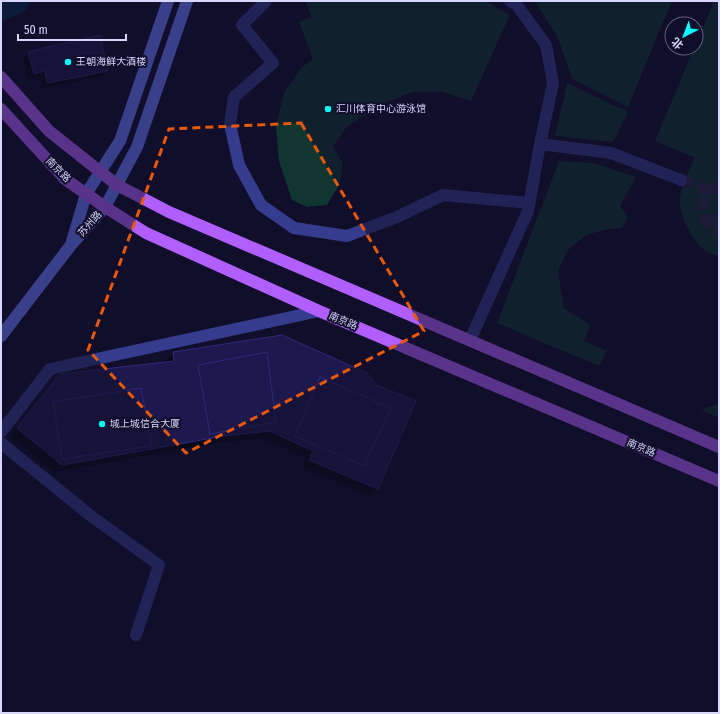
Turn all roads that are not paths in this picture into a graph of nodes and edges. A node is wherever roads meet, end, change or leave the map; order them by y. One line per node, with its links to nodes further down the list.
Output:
1 (168, 1): 8 (street, 苏州路)
2 (187, 1): 10 (street, 苏州路)
3 (266, 1): 12 (street)
4 (510, 1): 7 (street)
5 (1, 77): 8 (main road)
6 (1, 109): 11 (main road, 南京路)
7 (540, 144): 9 (street); 12 (street)
8 (101, 172): 10 (main road); 11 (street, 苏州路)
9 (681, 180)
10 (117, 185): 13 (street, 苏州路); 17 (main road)
11 (86, 194): 13 (main road, 南京路); 14 (street, 苏州路)
12 (529, 203): 17 (street)
13 (105, 207): 14 (street, 苏州路); 15 (main road, 南京路)
14 (71, 245): 16 (street)
15 (319, 311): 18 (street); 21 (main road, 南京路)
16 (1, 336)
17 (470, 340): 20 (main road)
18 (1, 432)
19 (1, 442): 22 (street)
20 (719, 447)
21 (719, 481)
22 (136, 635)

